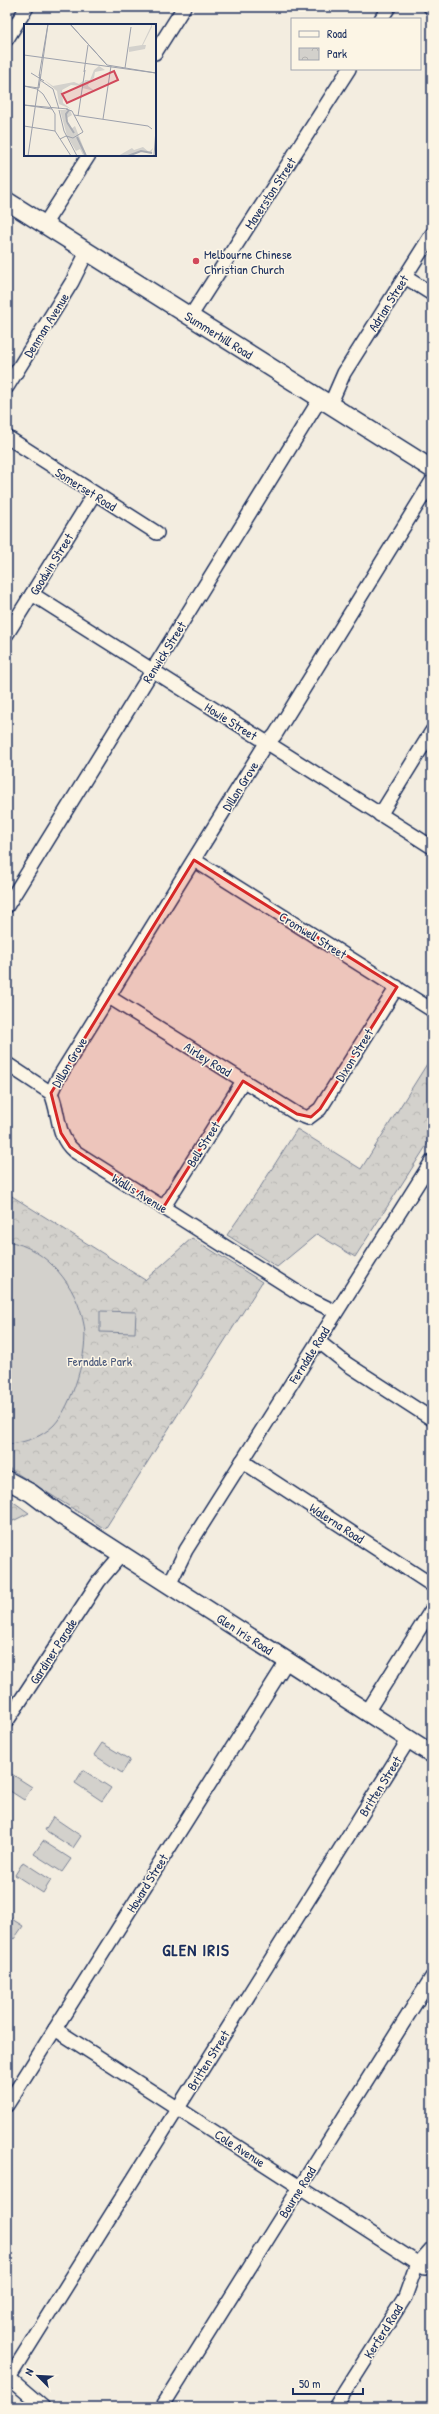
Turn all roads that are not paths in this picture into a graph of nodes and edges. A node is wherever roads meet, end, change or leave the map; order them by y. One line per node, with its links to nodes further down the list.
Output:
1 (27, 7): 5 (street)
2 (184, 7): 6 (street)
3 (389, 7): 4 (street)
4 (382, 18)
5 (7, 38)
6 (156, 51)
7 (348, 70): 15 (street, Maverston Street)
8 (88, 156): 10 (street)
9 (7, 201): 10 (main road, Summerhill Road)
10 (44, 225): 12 (main road, Summerhill Road)
11 (432, 234): 13 (street, Adrian Street)
12 (89, 254): 15 (main road, Summerhill Road); 16 (street, Denman Avenue)
13 (405, 277): 14 (street); 17 (street, Adrian Street)
14 (432, 294)
15 (190, 317): 17 (main road, Summerhill Road)
16 (7, 387)
17 (324, 401): 19 (main road, Summerhill Road); 25 (street, Renwick Street)
18 (10, 440): 21 (street, Somerset Road)
19 (432, 469)
20 (432, 481): 27 (street, Dillon Grove)
21 (94, 494): 22 (street, Somerset Road); 23 (street, Goodwin Street)
22 (156, 533)
23 (32, 594): 24 (street, Goodwin Street); 25 (street, Howie Street)
24 (7, 634)
25 (152, 671): 27 (street, Howie Street); 31 (street, Renwick Street)
26 (432, 730): 28 (street)
27 (268, 744): 28 (street, Howie Street); 30 (street, Dillon Grove)
28 (380, 815): 29 (street, Howie Street)
29 (432, 847)
30 (194, 860): 32 (street, Cromwell Street); 33 (street, Dillon Grove)
31 (7, 906)
32 (397, 987): 34 (street, Cromwell Street); 38 (street, Dixon Street)
33 (109, 997): 36 (street, Airley Road); 37 (street, Dillon Grove)
34 (432, 1010)
35 (7, 1064): 37 (street)
36 (243, 1081): 38 (street, Airley Road); 40 (street, Bell Street)
37 (51, 1093): 40 (street, Wallis Avenue)
38 (308, 1118)
39 (432, 1161): 41 (street, Ferndale Road)
40 (163, 1208): 41 (street, Wallis Avenue)
41 (334, 1316): 42 (street, Ferndale Road)
42 (316, 1344): 43 (street); 44 (street, Ferndale Road)
43 (432, 1419)
44 (242, 1461): 49 (street, Ferndale Road); 50 (street, Walerna Road)
45 (7, 1480): 47 (main road, Glen Iris Road)
46 (7, 1484): 47 (main road, Glen Iris Road)
47 (59, 1514): 48 (main road, Glen Iris Road)
48 (117, 1551): 49 (main road, Glen Iris Road); 54 (street, Gardiner Parade)
49 (165, 1582): 52 (main road, Glen Iris Road)
50 (432, 1585)
51 (432, 1609): 53 (street)
52 (287, 1661): 53 (main road, Glen Iris Road); 58 (street, Howard Street)
53 (367, 1712): 55 (main road, Glen Iris Road)
54 (7, 1721)
55 (410, 1740): 56 (main road, Glen Iris Road); 60 (street, Britten Street)
56 (432, 1754)
57 (432, 1977): 61 (street, Bourne Road)
58 (55, 2029): 59 (street, Howard Street); 60 (street, Cole Avenue)
59 (7, 2105)
60 (178, 2108): 61 (street, Cole Avenue); 64 (street, Britten Street)
61 (300, 2187): 63 (street, Cole Avenue); 66 (street, Bourne Road)
62 (432, 2248): 63 (street, Kerferd Road)
63 (425, 2263): 67 (street, Kerferd Road)
64 (8, 2380): 65 (street)
65 (39, 2404)
66 (162, 2407)
67 (335, 2407)

